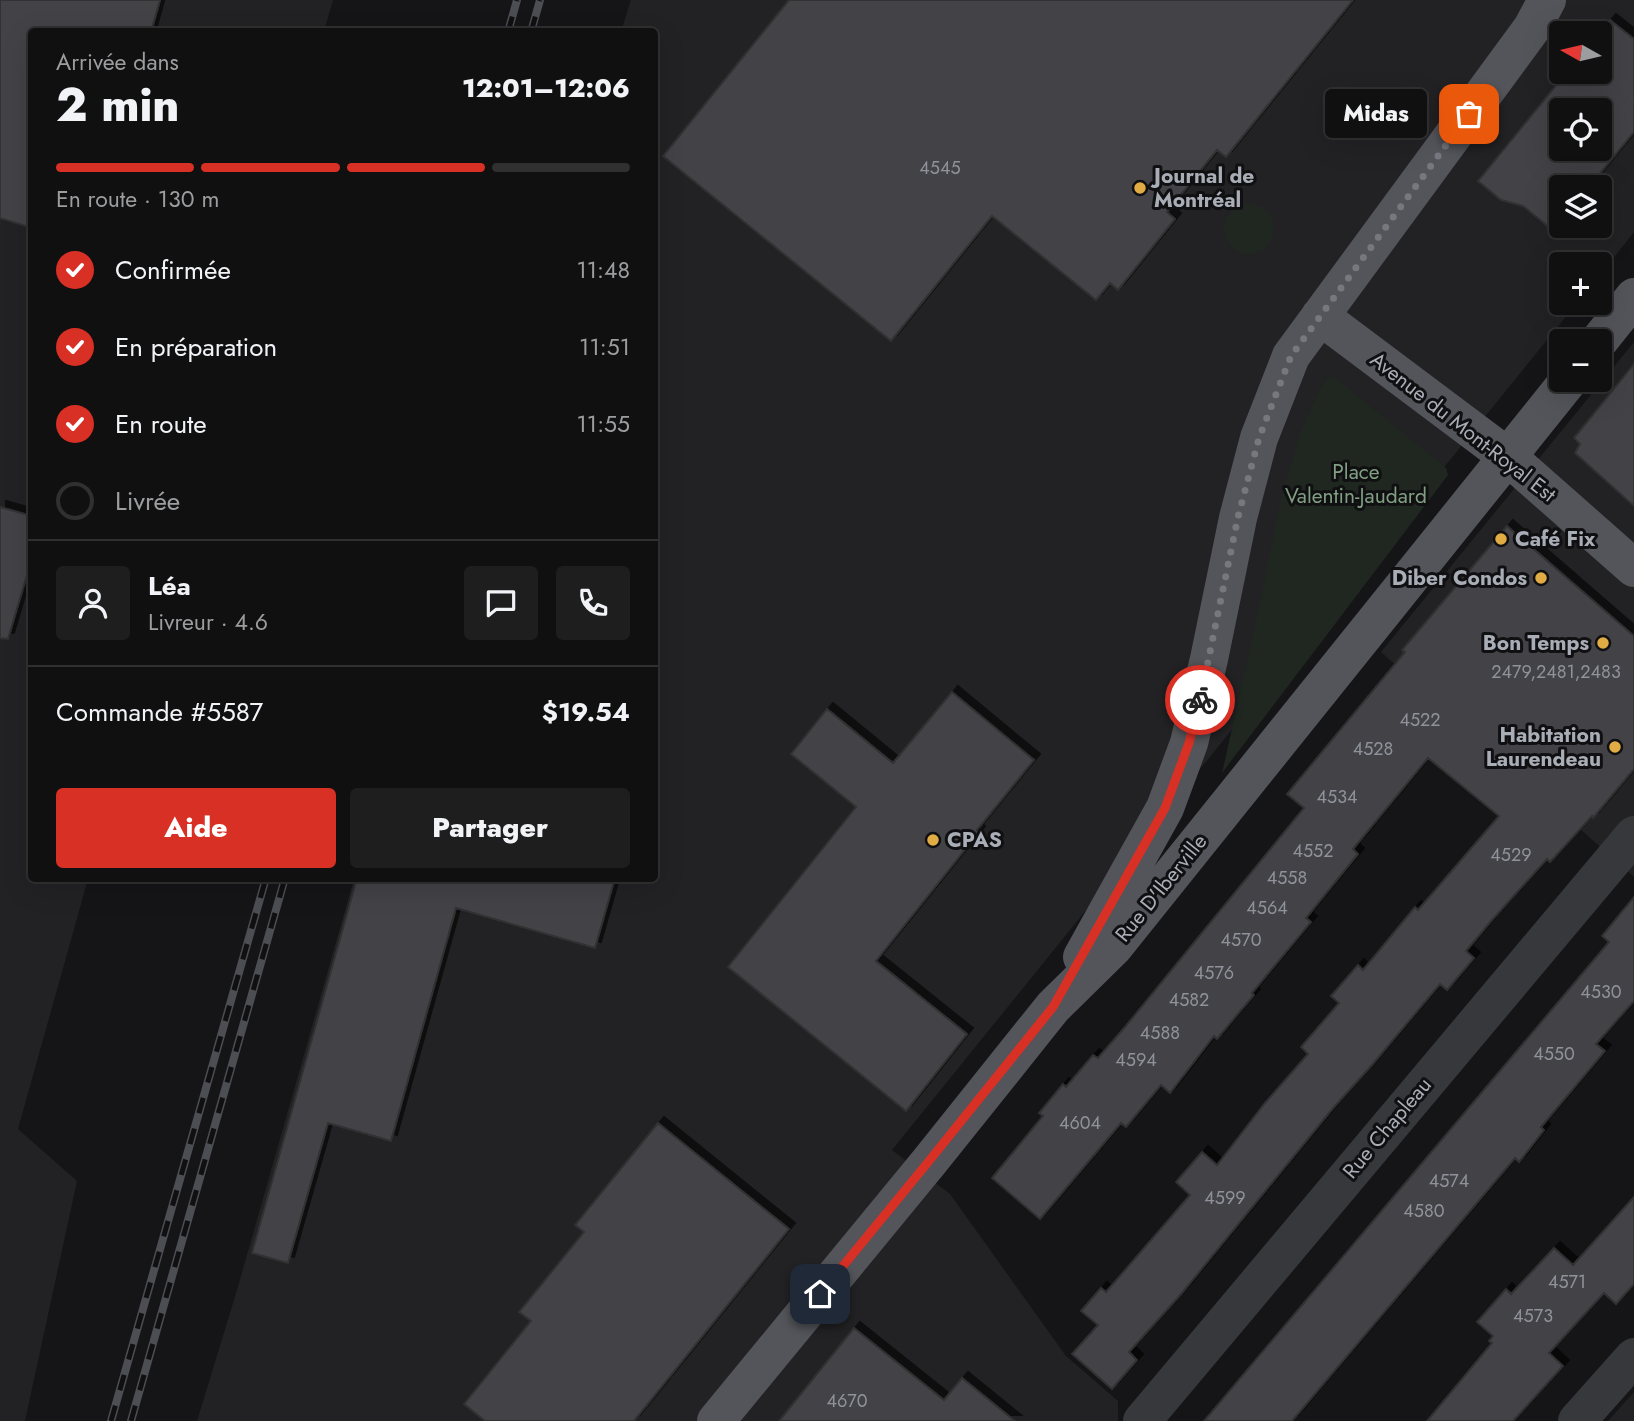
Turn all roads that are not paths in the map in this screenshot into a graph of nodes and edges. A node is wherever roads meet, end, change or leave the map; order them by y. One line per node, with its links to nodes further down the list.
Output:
1 (1547, 0): 3 (main road)
2 (1634, 297): 4 (main road)
3 (1320, 316): 6 (main road, Avenue du Mont-Royal Est); 9 (main road)
4 (1609, 329)
5 (1559, 392): 6 (main road, Rue D'Iberville)
6 (1508, 457): 7 (main road, Avenue du Mont-Royal Est); 9 (main road, Rue D'Iberville)
7 (1634, 568)
8 (1634, 835): 12 (street, Rue Chapleau)
9 (1053, 1007): 11 (main road, Rue D'Iberville)
10 (1634, 1357): 13 (street)
11 (716, 1421)
12 (1142, 1421)
13 (1577, 1421)

